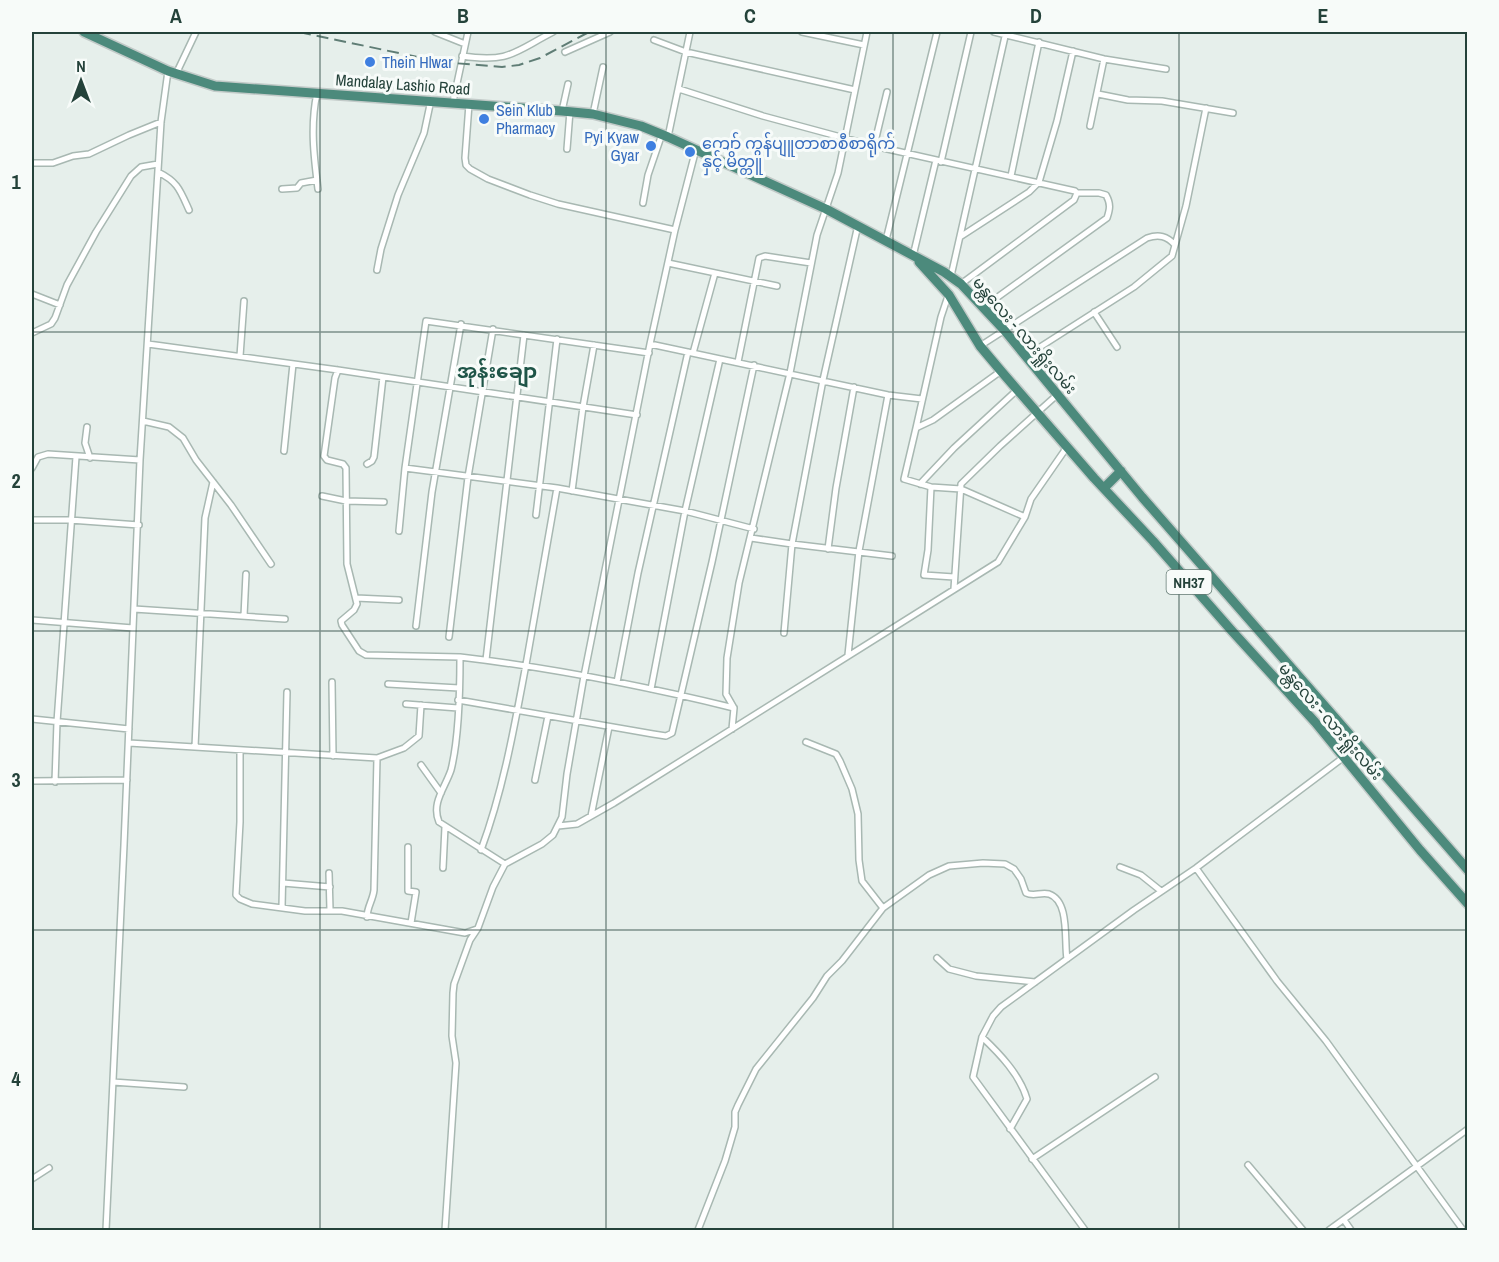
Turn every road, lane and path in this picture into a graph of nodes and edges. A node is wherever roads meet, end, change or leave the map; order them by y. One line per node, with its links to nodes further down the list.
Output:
1 (84, 32): 25 (highway, Mandalay Lashio Road / NH37)
2 (196, 32): 25 (street)
3 (435, 32): 16 (street)
4 (468, 32): 16 (street)
5 (553, 32): 21 (street)
6 (610, 32): 19 (street)
7 (690, 32): 20 (street)
8 (802, 32): 17 (street)
9 (867, 32): 17 (street)
10 (937, 32): 46 (street)
11 (971, 32): 47 (street)
12 (994, 32): 13 (street)
13 (1006, 33): 15 (street); 50 (street)
14 (654, 40): 20 (street)
15 (1039, 42): 18 (street); 52 (street)
16 (465, 44): 21 (street)
17 (864, 45): 28 (street)
18 (1073, 51): 22 (street); 54 (street)
19 (566, 52)
20 (687, 52): 27 (street); 28 (street)
21 (462, 56): 33 (street)
22 (1104, 59): 24 (street); 31 (street)
23 (603, 67): 38 (street)
24 (1166, 69)
25 (172, 73): 30 (highway, Mandalay Lashio Road / NH37); 39 (street)
26 (568, 84): 36 (street)
27 (679, 89): 41 (street); 42 (street)
28 (855, 90): 42 (street)
29 (887, 92): 43 (street)
30 (317, 93): 32 (highway, Mandalay Lashio Road / NH37); 53 (street)
31 (1098, 94): 35 (street); 40 (street)
32 (431, 100): 33 (highway, Mandalay Lashio Road / NH37); 69 (street)
33 (453, 102): 34 (highway, Mandalay Lashio Road / NH37)
34 (469, 104): 36 (highway, Mandalay Lashio Road / NH37); 62 (street)
35 (1206, 108): 37 (street); 65 (street)
36 (566, 111): 38 (highway, Mandalay Lashio Road / NH37); 44 (street)
37 (1233, 113)
38 (593, 114): 41 (highway, Mandalay Lashio Road / NH37)
39 (161, 122): 48 (street); 49 (street)
40 (1090, 126)
41 (665, 135): 45 (highway, Mandalay Lashio Road / NH37); 58 (street)
42 (845, 138): 43 (street); 59 (street)
43 (873, 146): 46 (street)
44 (567, 149)
45 (696, 149): 59 (highway, Mandalay Lashio Road / NH37); 62 (street)
46 (907, 154): 47 (street); 64 (street)
47 (939, 161): 50 (street); 66 (street)
48 (32, 163)
49 (159, 164): 51 (street); 78 (street)
50 (975, 168): 52 (street); 63 (street)
51 (158, 172): 60 (street); 87 (street)
52 (1011, 176): 54 (street)
53 (317, 180): 55 (street); 56 (street)
54 (1039, 182): 57 (street); 63 (street)
55 (282, 189)
56 (318, 189)
57 (1077, 193): 73 (street); 79 (street)
58 (643, 203)
59 (826, 209): 61 (highway, Mandalay Lashio Road / NH37); 68 (street)
60 (189, 210)
61 (858, 225): 64 (highway, Mandalay Lashio Road / NH37); 104 (street)
62 (675, 230): 67 (street)
63 (960, 237): 71 (street)
64 (886, 240): 66 (highway, Mandalay Lashio Road / NH37)
65 (1175, 245): 80 (street); 83 (street)
66 (914, 257): 71 (highway, မန္တလေး - လားရှိုးလမ်း / NH37); 76 (highway, မန္တလေး - လားရှိုးလမ်း / NH37)
67 (668, 263): 70 (street); 88 (street)
68 (811, 263): 72 (street); 102 (street)
69 (377, 270)
70 (715, 273): 72 (street); 92 (street)
71 (951, 276): 73 (highway, မန္တလေး - လားရှိုးလမ်း / NH37)
72 (755, 282): 74 (street); 97 (street)
73 (961, 284): 79 (highway, မန္တလေး - လားရှိုးလမ်း / NH37)
74 (777, 286)
75 (32, 294): 78 (street)
76 (949, 295): 90 (highway, မန္တလေး - လားရှိုးလမ်း / NH37); 113 (street)
77 (244, 301): 94 (street)
78 (60, 305): 84 (street)
79 (984, 308): 83 (highway, မန္တလေး - လားရှိုးလမ်း / NH37)
80 (1094, 312): 91 (street); 95 (street)
81 (461, 324): 82 (street); 105 (street); 107 (street)
82 (493, 329): 85 (street); 109 (street)
83 (1005, 331): 90 (street); 95 (highway, မန္တလေး - လားရှိုးလမ်း / NH37)
84 (32, 333)
85 (524, 335): 86 (street); 112 (street)
86 (557, 339): 89 (street); 114 (street)
87 (148, 344): 94 (street); 118 (street)
88 (650, 344): 92 (street); 93 (street)
89 (594, 345): 93 (street); 115 (street)
90 (980, 346): 101 (highway, မန္တလေး - လားရှိုးလမ်း / NH37)
91 (1118, 347)
92 (690, 352): 96 (street); 145 (street)
93 (649, 353): 117 (street)
94 (240, 356): 98 (street)
95 (1026, 356): 111 (highway, မန္တလေး - လားရှိုးလမ်း / NH37)
96 (720, 359): 97 (street); 146 (street)
97 (738, 362): 99 (street)
98 (293, 364): 100 (street); 122 (street)
99 (754, 365): 102 (street); 151 (street)
100 (338, 370): 103 (street); 143 (street)
101 (1001, 371): 108 (highway, မန္တလေး - လားရှိုးလမ်း / NH37); 120 (street)
102 (790, 373): 104 (street); 153 (street)
103 (383, 377): 105 (street); 126 (street)
104 (823, 380): 106 (street); 156 (street)
105 (417, 381): 107 (street); 128 (street)
106 (854, 387): 110 (street); 157 (street)
107 (450, 388): 109 (street); 130 (street)
108 (1017, 390): 116 (highway, မန္တလေး - လားရှိုးလမ်း / NH37); 134 (street)
109 (483, 393): 112 (street); 131 (street)
110 (888, 394): 113 (street); 158 (street)
111 (1058, 394): 116 (street); 129 (highway, မန္တလေး - လားရှိုးလမ်း / NH37)
112 (516, 398): 114 (street); 132 (street)
113 (922, 399): 120 (street)
114 (550, 402): 115 (street); 135 (street)
115 (583, 407): 117 (street); 140 (street)
116 (1037, 413): 121 (highway, မန္တလေး - လားရှိုးလမ်း / NH37); 139 (street)
117 (637, 415): 142 (street)
118 (143, 421): 125 (street); 133 (street)
119 (87, 427): 124 (street)
120 (916, 428): 134 (street)
121 (1067, 447): 138 (highway, မန္တလေး - လားရှိုးလမ်း / NH37); 148 (street)
122 (284, 451)
123 (75, 457): 124 (street); 127 (street); 150 (street)
124 (90, 458): 125 (street)
125 (140, 460): 152 (street)
126 (367, 464)
127 (32, 468)
128 (405, 468): 130 (street); 154 (street)
129 (1121, 471): 138 (highway); 224 (highway, မန္တလေး - လားရှိုးလမ်း / NH37)
130 (436, 472): 131 (street); 172 (street)
131 (468, 477): 132 (street); 175 (street)
132 (506, 481): 135 (street); 178 (street)
133 (213, 482): 160 (street); 167 (street)
134 (920, 484): 136 (street)
135 (540, 485): 137 (street); 147 (street)
136 (932, 487): 139 (street); 162 (street)
137 (557, 488): 140 (street); 179 (street)
138 (1104, 488): 207 (highway, မန္တလေး - လားရှိုးလမ်း / NH37)
139 (961, 489): 148 (street); 162 (street)
140 (572, 491): 142 (street)
141 (322, 496): 143 (street)
142 (621, 499): 145 (street); 180 (street)
143 (346, 501): 144 (street); 164 (street)
144 (384, 502)
145 (653, 505): 146 (street); 182 (street)
146 (685, 511): 151 (street); 185 (street)
147 (536, 515)
148 (1025, 517): 163 (street)
149 (32, 520): 150 (street)
150 (70, 520): 152 (street); 171 (street)
151 (720, 521): 153 (street); 187 (street)
152 (139, 525): 166 (street)
153 (754, 529): 155 (street)
154 (399, 531)
155 (751, 538): 156 (street); 192 (street)
156 (792, 544): 157 (street); 174 (street)
157 (828, 549): 158 (street)
158 (859, 551): 159 (street); 176 (street)
159 (892, 556)
160 (271, 564)
161 (246, 574): 168 (street)
162 (954, 577): 163 (street)
163 (954, 590): 176 (street)
164 (356, 598): 165 (street); 177 (street)
165 (399, 600)
166 (134, 609): 167 (street); 173 (street)
167 (201, 613): 168 (street); 203 (street)
168 (244, 616): 169 (street)
169 (285, 619)
170 (32, 620): 171 (street)
171 (64, 622): 173 (street); 196 (street)
172 (416, 626)
173 (134, 628): 199 (street)
174 (784, 633)
175 (449, 637)
176 (848, 655): 200 (street)
177 (460, 657): 178 (street); 184 (street)
178 (486, 660): 179 (street)
179 (526, 665): 180 (street); 193 (street)
180 (584, 675): 182 (street); 197 (street)
181 (332, 682): 206 (street)
182 (617, 682): 185 (street)
183 (388, 684): 184 (street)
184 (459, 688): 188 (street)
185 (651, 689): 187 (street)
186 (287, 692): 205 (street)
187 (681, 695): 192 (street); 198 (street)
188 (458, 700): 191 (street); 193 (street)
189 (406, 704): 190 (street)
190 (421, 705): 191 (street); 208 (street)
191 (458, 708): 214 (street)
192 (734, 708): 200 (street)
193 (518, 710): 194 (street); 219 (street)
194 (548, 716): 197 (street); 211 (street)
195 (32, 719): 196 (street)
196 (57, 722): 199 (street); 213 (street)
197 (576, 722): 198 (street); 217 (street)
198 (609, 727): 215 (street)
199 (129, 729): 202 (street)
200 (732, 729): 215 (street)
201 (806, 742): 231 (street)
202 (129, 743): 203 (street); 210 (street)
203 (195, 747): 204 (street)
204 (240, 751): 205 (street); 230 (street)
205 (287, 754): 206 (street); 226 (street)
206 (333, 756): 208 (street)
207 (1344, 757): 223 (street); 229 (highway, မန္တလေး - လားရှိုးလမ်း / NH37)
208 (377, 758): 233 (street)
209 (420, 765): 214 (street)
210 (127, 780): 213 (street); 243 (street)
211 (535, 780)
212 (32, 782): 213 (street)
213 (55, 782)
214 (441, 793): 216 (street)
215 (591, 816): 217 (street)
216 (445, 826): 219 (street); 222 (street)
217 (558, 826): 220 (street)
218 (408, 847): 234 (street)
219 (481, 850): 220 (street)
220 (505, 864): 235 (street)
221 (1120, 867): 228 (street)
222 (443, 868)
223 (1196, 868): 228 (street); 249 (street)
224 (1467, 870)
225 (329, 873): 227 (street)
226 (283, 883): 227 (street); 230 (street)
227 (330, 887): 232 (street)
228 (1161, 891): 239 (street)
229 (1467, 903)
230 (282, 907): 232 (street)
231 (883, 908): 239 (street); 255 (street)
232 (330, 910): 233 (street)
233 (367, 916): 234 (street)
234 (411, 922): 236 (street)
235 (478, 928): 236 (street); 237 (street)
236 (465, 933): 237 (street)
237 (470, 940): 254 (street)
238 (937, 958): 240 (street)
239 (1067, 959): 240 (street)
240 (1035, 982): 241 (street)
241 (982, 1037): 246 (street); 246 (street)
242 (1155, 1077): 247 (street)
243 (113, 1082): 244 (street); 253 (street)
244 (184, 1087)
245 (1467, 1129): 249 (street)
246 (1010, 1130): 247 (street)
247 (1032, 1159): 256 (street)
248 (1248, 1165): 257 (street)
249 (1417, 1166): 252 (street); 260 (street)
250 (49, 1168): 251 (street)
251 (32, 1179)
252 (1344, 1221): 258 (street); 259 (street)
253 (106, 1230)
254 (445, 1230)
255 (698, 1230)
256 (1085, 1230)
257 (1303, 1230)
258 (1329, 1230)
259 (1351, 1230)
260 (1463, 1230)

